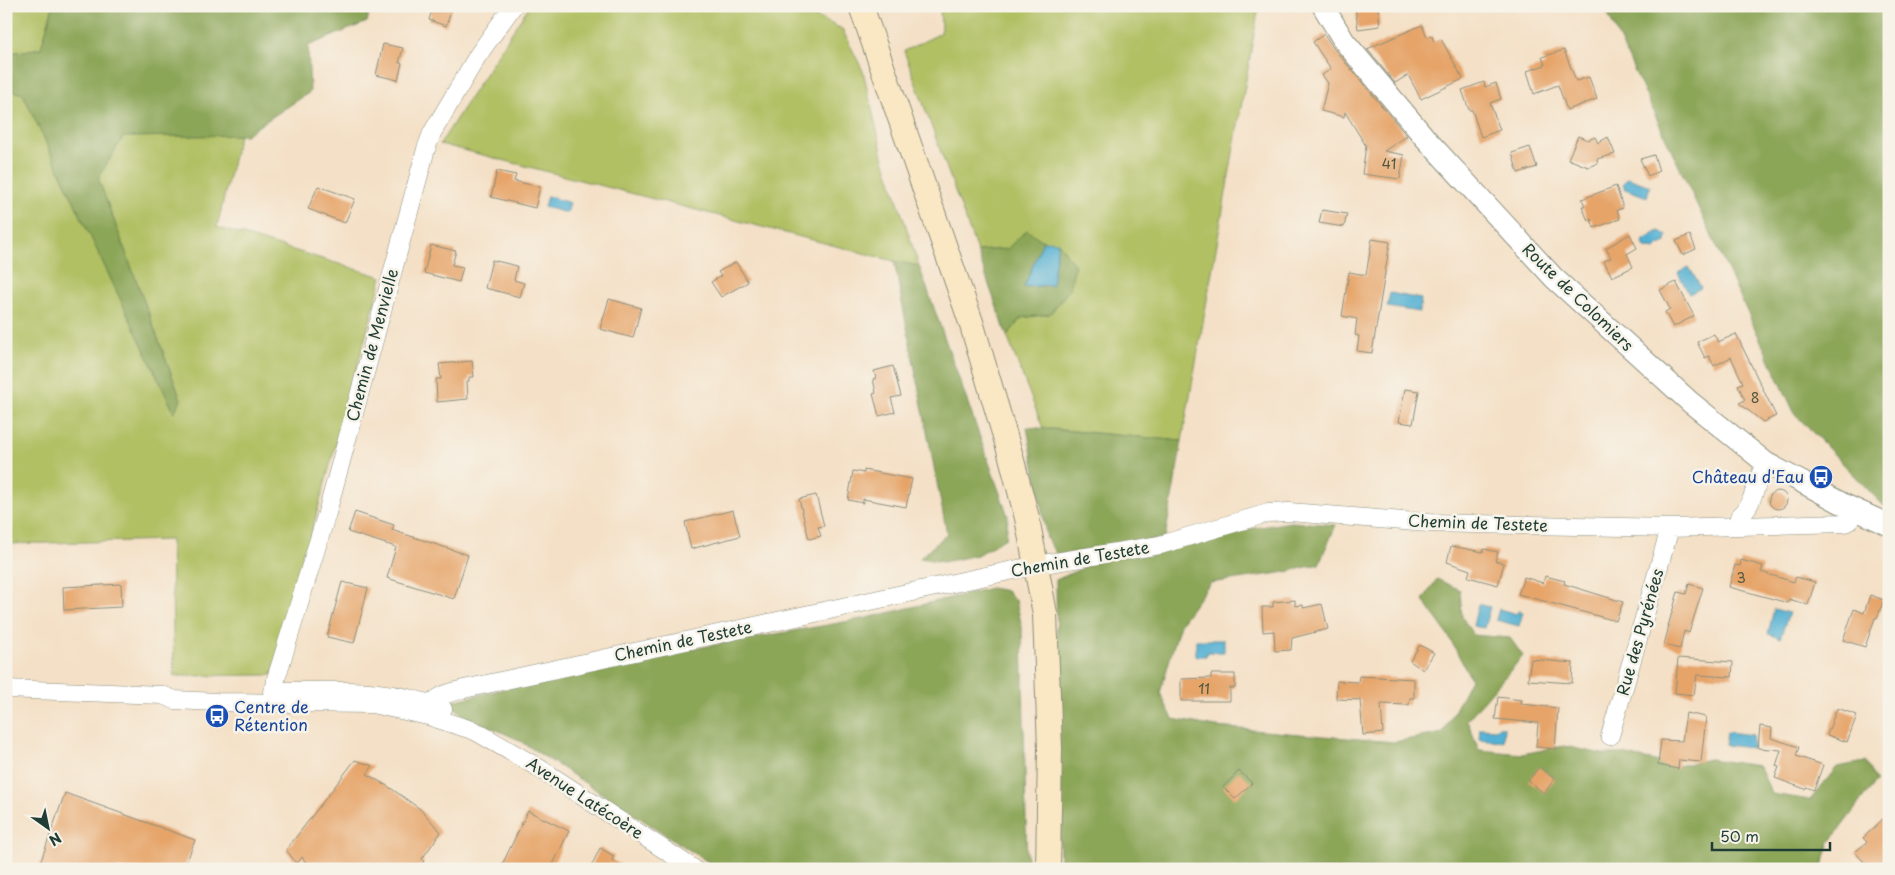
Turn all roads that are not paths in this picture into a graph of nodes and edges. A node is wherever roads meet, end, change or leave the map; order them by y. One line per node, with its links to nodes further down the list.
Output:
1 (513, 6): 11 (street, Chemin de Menvielle)
2 (861, 6): 9 (main road)
3 (1323, 6): 4 (street, Route de Colomiers)
4 (1766, 463): 5 (street, Route de Colomiers); 7 (street)
5 (1857, 510): 6 (street, Route de Colomiers); 7 (street, Chemin de Testete)
6 (1889, 525)
7 (1739, 526): 8 (street, Chemin de Testete)
8 (1670, 528): 9 (street, Chemin de Testete); 14 (street, Rue des Pyrénées)
9 (1037, 565): 12 (street, Chemin de Testete); 16 (main road)
10 (6, 689): 11 (street, Avenue Latécoère)
11 (274, 697): 12 (street, Avenue Latécoère); 13 (street, Avenue Latécoère)
12 (432, 704): 13 (street, Avenue Latécoère)
13 (475, 730): 15 (street, Avenue Latécoère)
14 (1610, 736)
15 (694, 869)
16 (1048, 869)

